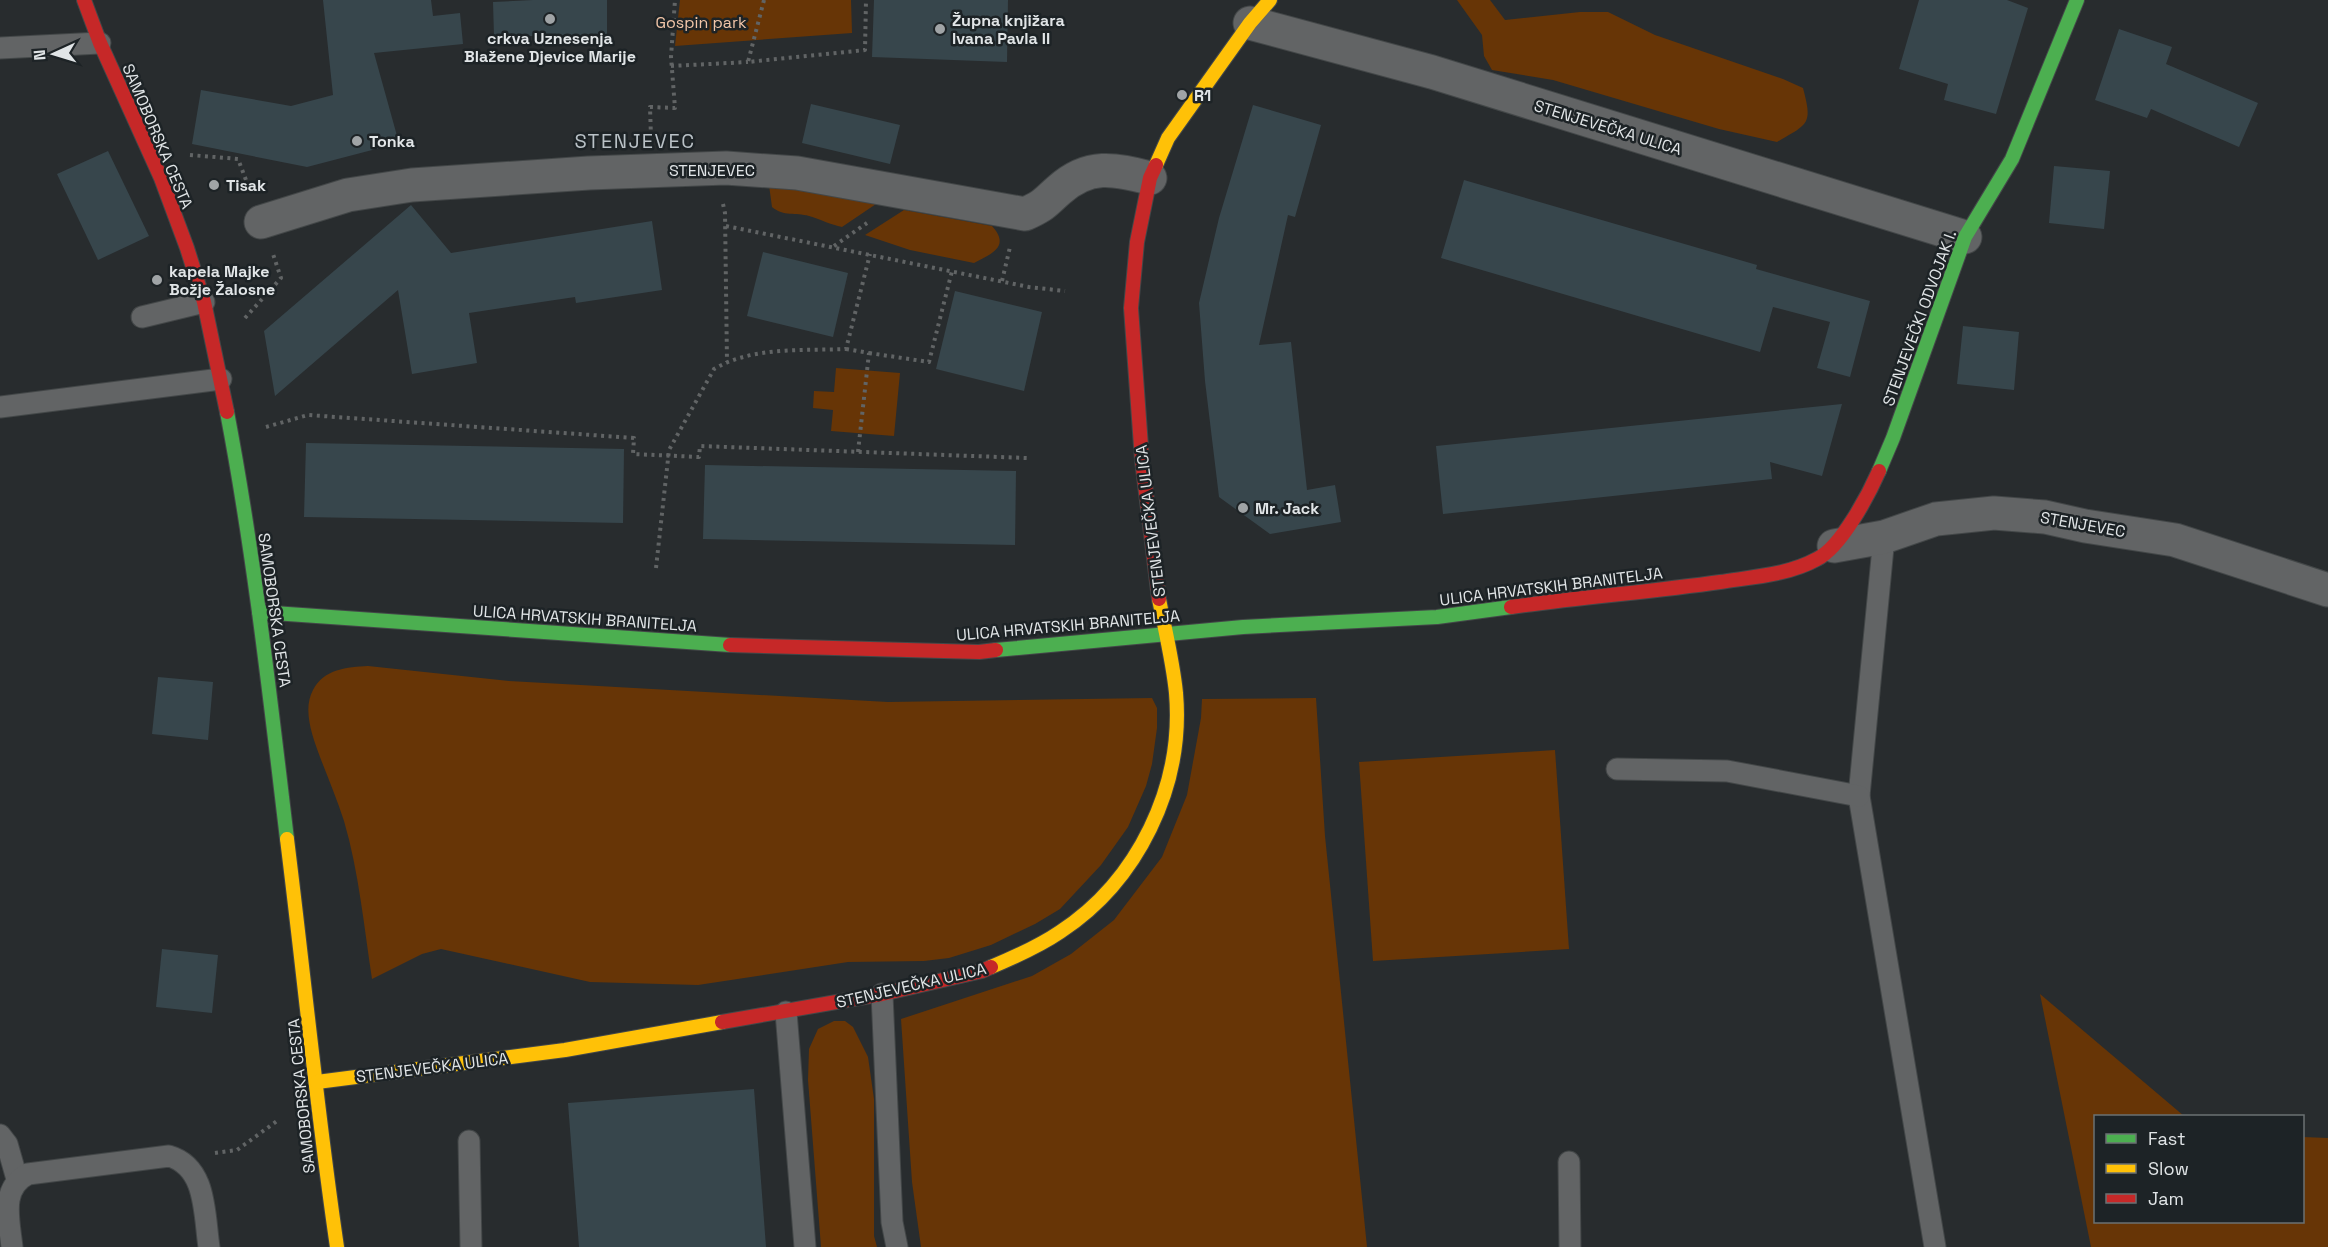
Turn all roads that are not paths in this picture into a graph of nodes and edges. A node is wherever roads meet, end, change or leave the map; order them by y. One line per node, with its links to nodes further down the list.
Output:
1 (84, 0): 4 (street, SAMOBORSKA CESTA)
2 (2077, 0): 8 (street, STENJEVEČKI ODVOJAK I.)
3 (1260, 12): 6 (street, STENJEVEČKA ULICA); 8 (street, STENJEVEČKA ULICA)
4 (100, 43): 5 (lane); 9 (street, SAMOBORSKA CESTA)
5 (0, 48)
6 (1150, 178): 7 (street, STENJEVEC); 17 (street, STENJEVEČKA ULICA)
7 (261, 222)
8 (1965, 237): 14 (street, STENJEVEČKI ODVOJAK I.)
9 (204, 302): 10 (lane); 11 (street, SAMOBORSKA CESTA)
10 (142, 317)
11 (221, 380): 12 (lane); 16 (street, SAMOBORSKA CESTA)
12 (0, 407)
13 (1884, 537): 14 (street, STENJEVEC); 15 (street, STENJEVEC); 19 (lane)
14 (1834, 546): 17 (street, ULICA HRVATSKIH BRANITELJA)
15 (2328, 590)
16 (259, 612): 17 (street, ULICA HRVATSKIH BRANITELJA); 22 (street, SAMOBORSKA CESTA)
17 (1165, 633): 20 (street, STENJEVEČKA ULICA)
18 (1617, 769): 19 (lane)
19 (1859, 796): 34 (lane)
20 (882, 994): 21 (street, STENJEVEČKA ULICA); 32 (lane)
21 (786, 1012): 22 (street, STENJEVEČKA ULICA); 31 (lane)
22 (317, 1082): 29 (street, SAMOBORSKA CESTA)
23 (0, 1135): 26 (lane)
24 (469, 1141): 30 (lane)
25 (1569, 1162): 33 (lane)
26 (17, 1179): 27 (lane); 28 (lane)
27 (12, 1247)
28 (209, 1247)
29 (337, 1247)
30 (471, 1247)
31 (805, 1247)
32 (897, 1247)
33 (1569, 1247)
34 (1935, 1247)

